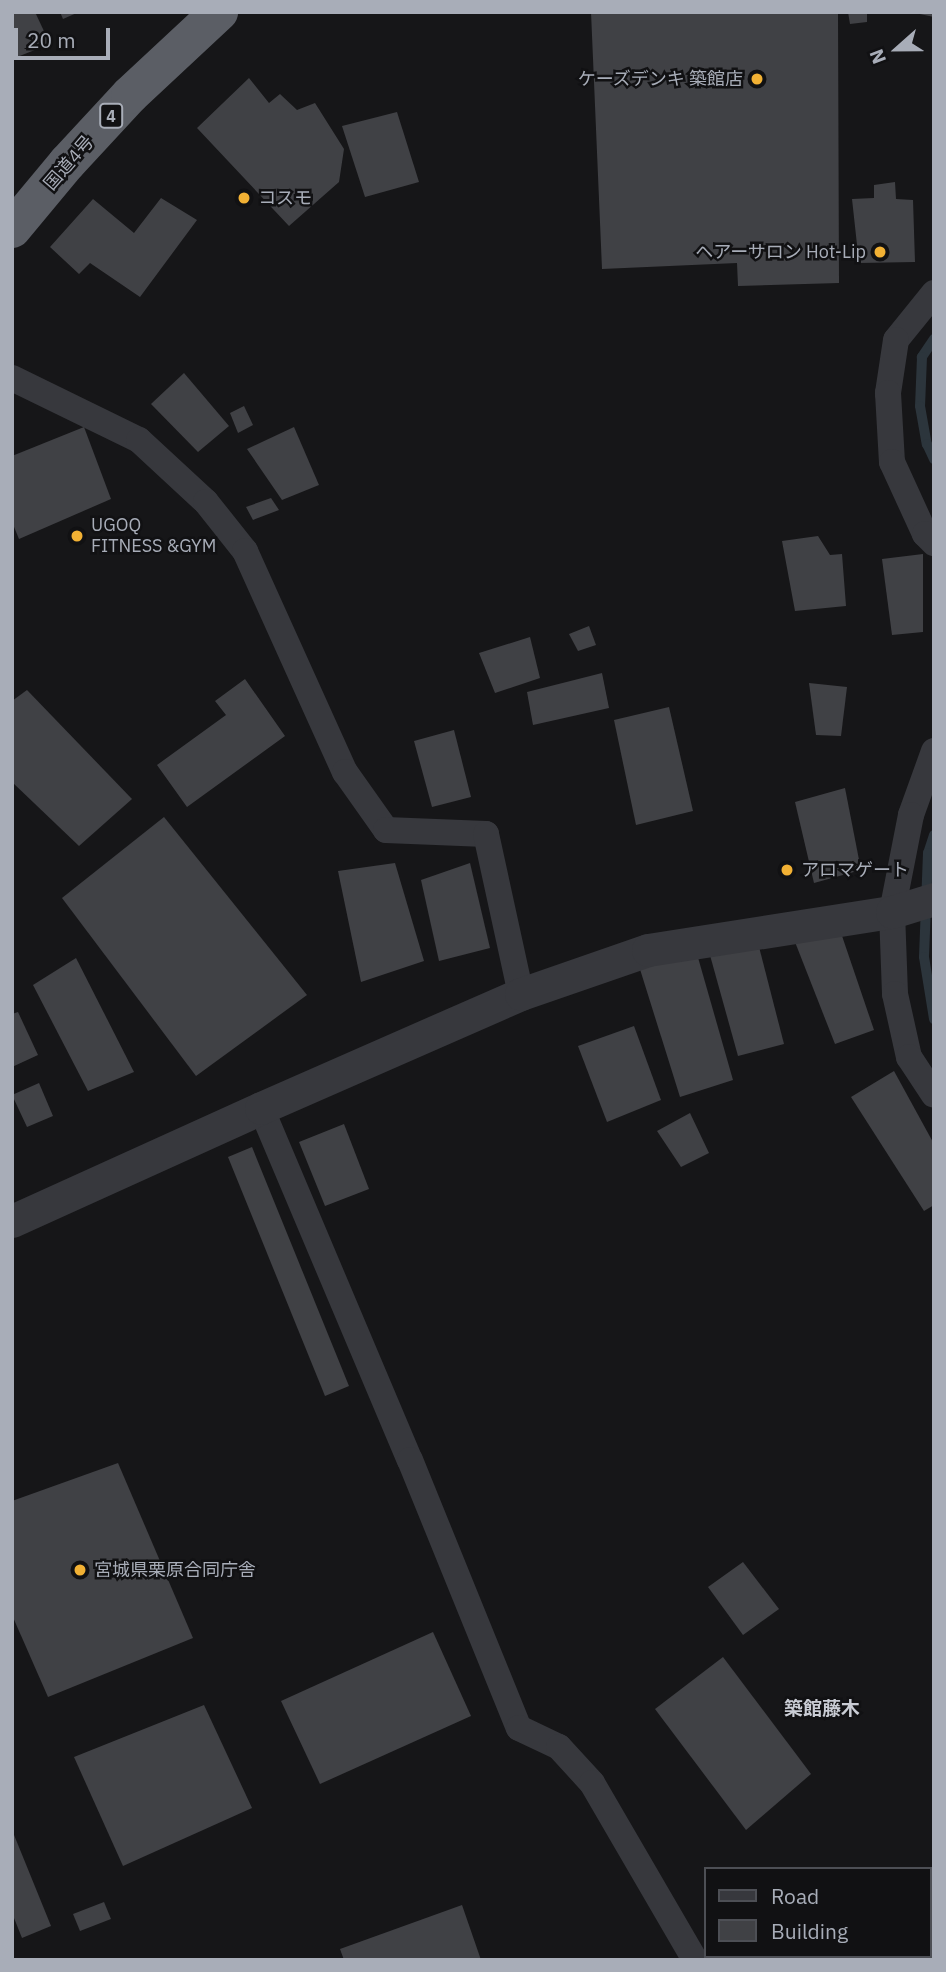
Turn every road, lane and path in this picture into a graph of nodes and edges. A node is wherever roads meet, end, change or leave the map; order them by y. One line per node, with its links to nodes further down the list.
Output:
1 (219, 12): 2 (highway, 国道4号 / 4)
2 (12, 229)
3 (934, 293): 5 (street)
4 (12, 378): 8 (street)
5 (934, 543)
6 (934, 751): 7 (street)
7 (912, 905): 8 (street); 9 (street)
8 (521, 994): 10 (street)
9 (934, 1096)
10 (261, 1108): 11 (street); 12 (street)
11 (12, 1221)
12 (695, 1960)

